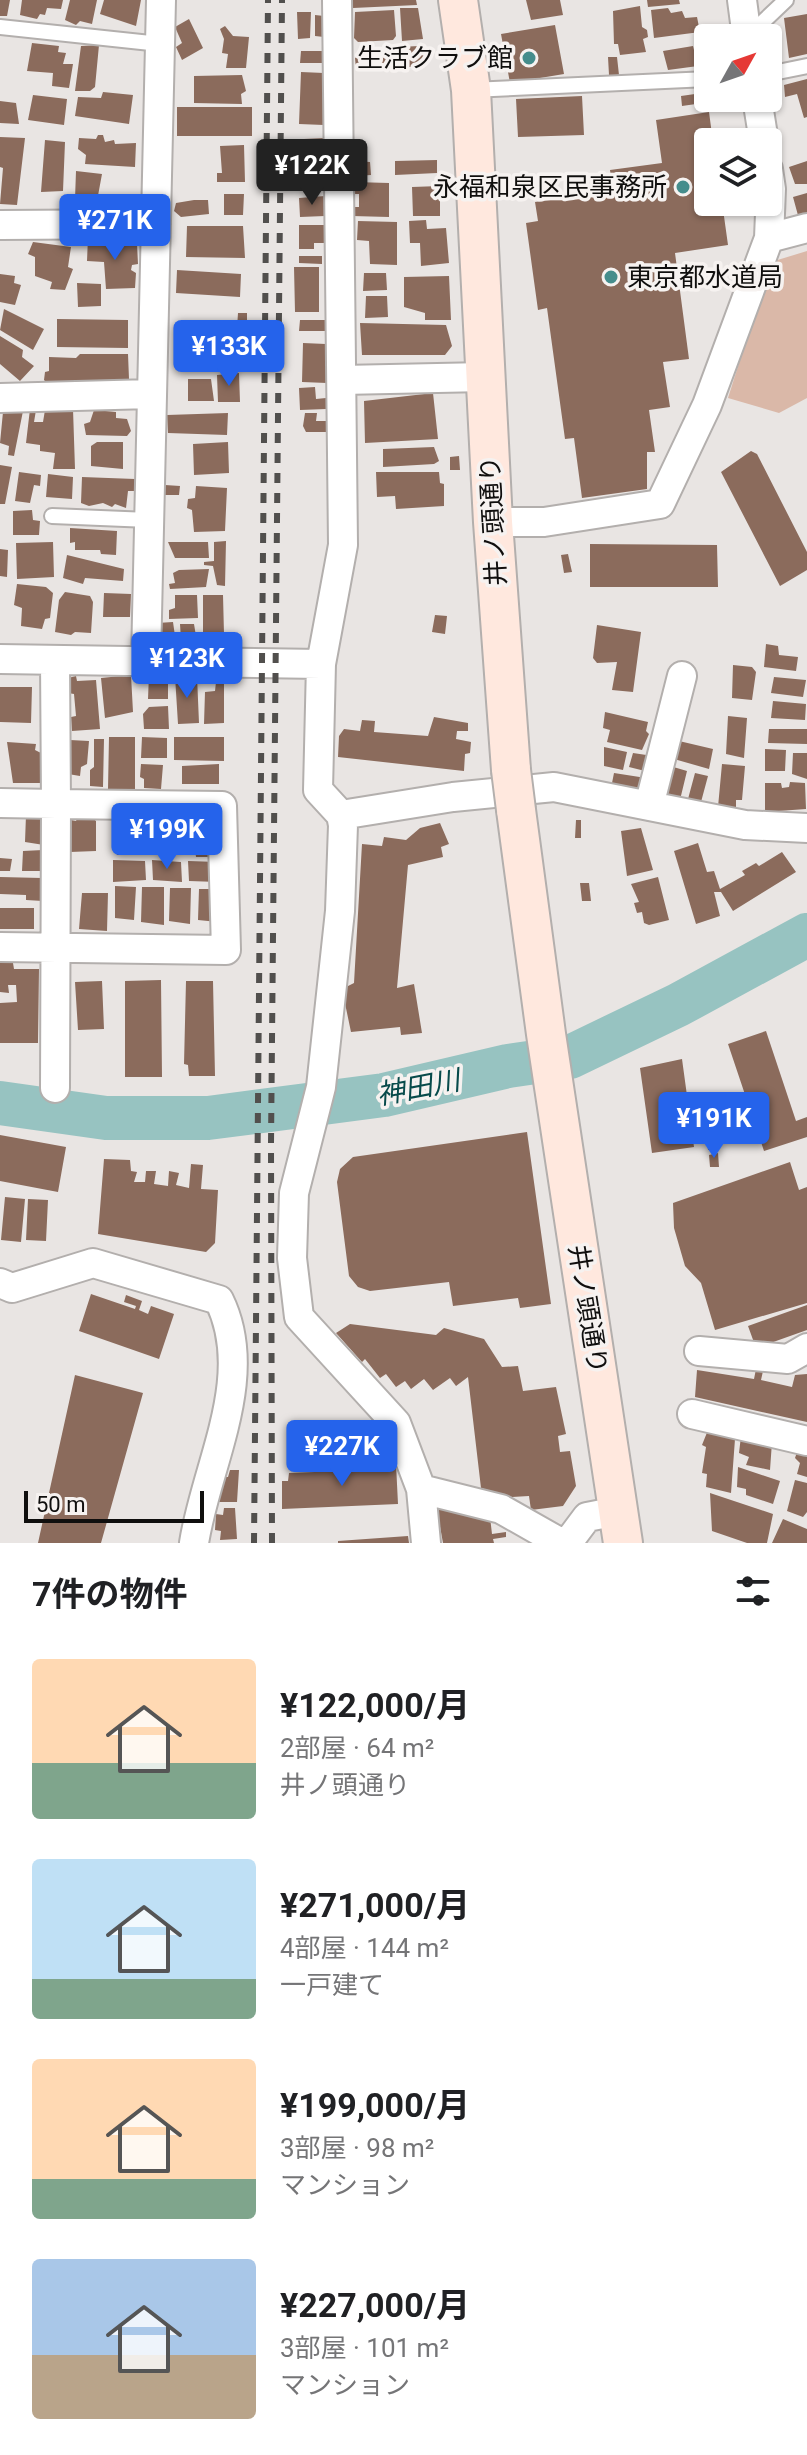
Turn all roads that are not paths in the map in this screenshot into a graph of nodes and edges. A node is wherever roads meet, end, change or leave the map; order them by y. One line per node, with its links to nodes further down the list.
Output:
1 (161, 0): 9 (street)
2 (337, 0): 20 (street)
3 (458, 0): 13 (main road, 井ノ頭通り)
4 (742, 0): 6 (street)
5 (786, 0): 7 (lane)
6 (745, 24)
7 (761, 24)
8 (0, 27): 9 (lane)
9 (160, 44): 15 (street)
10 (807, 66): 11 (lane)
11 (782, 71)
12 (694, 80): 13 (lane)
13 (471, 90): 19 (main road, 井ノ頭通り)
14 (770, 216): 18 (street)
15 (156, 224): 16 (street); 21 (street)
16 (0, 225)
17 (807, 228): 18 (street)
18 (769, 238): 25 (street)
19 (485, 377): 20 (street); 25 (main road, 井ノ頭通り)
20 (342, 380): 29 (street)
21 (152, 394): 22 (street); 24 (street)
22 (0, 398)
23 (52, 516): 24 (lane)
24 (149, 520): 27 (street)
25 (493, 522): 45 (main road, 井ノ頭通り, bridge)
26 (0, 659): 28 (street)
27 (146, 660): 28 (street); 29 (street)
28 (55, 661): 32 (street)
29 (321, 664): 34 (street)
30 (682, 676): 33 (street)
31 (0, 803): 32 (street)
32 (56, 804): 37 (street); 37 (street)
33 (649, 806): 34 (street); 35 (street)
34 (341, 815): 44 (street)
35 (807, 828)
36 (0, 947): 37 (street)
37 (57, 947): 38 (street)
38 (55, 1088)
39 (0, 1283): 46 (street)
40 (807, 1348): 41 (street)
41 (699, 1351)
42 (692, 1414): 43 (street)
43 (807, 1441)
44 (421, 1489): 45 (street); 47 (street)
45 (620, 1527)
46 (194, 1543)
47 (426, 1543)

